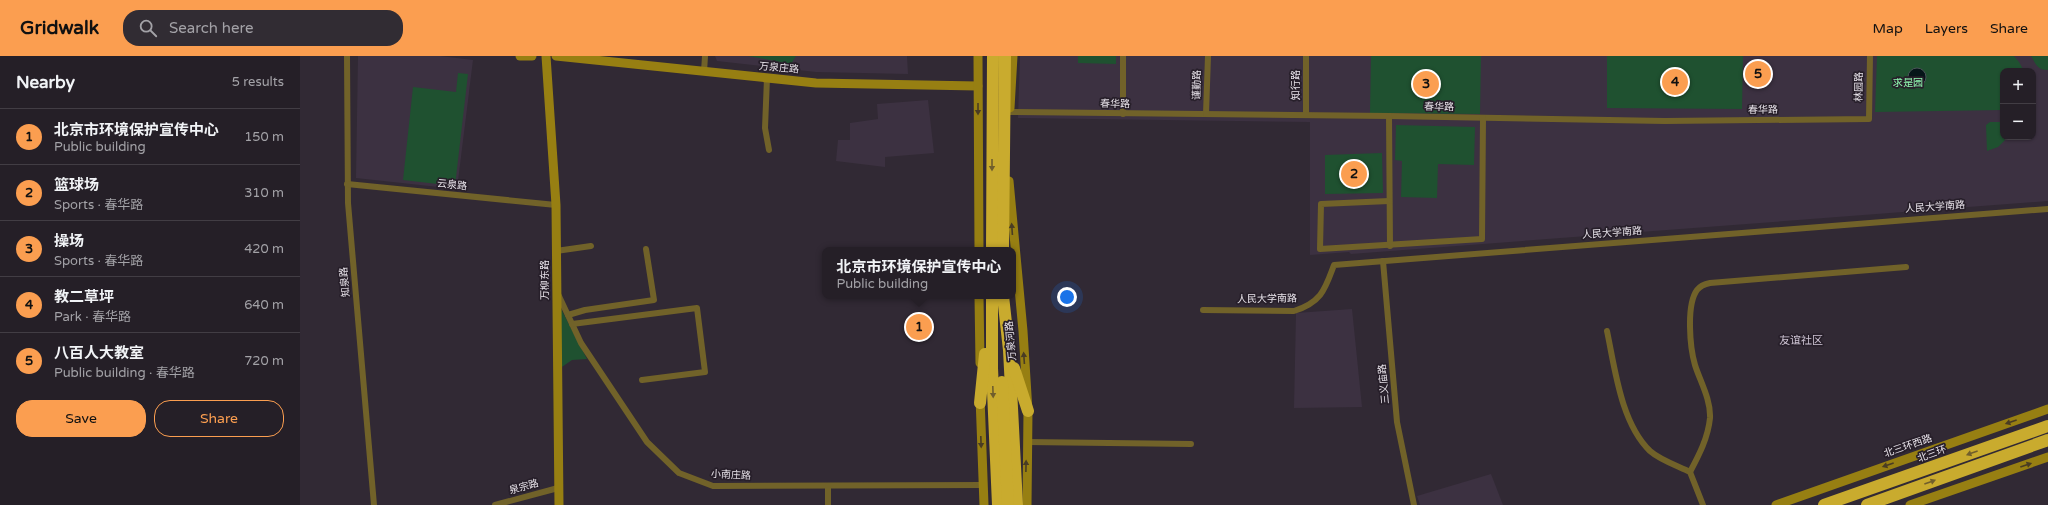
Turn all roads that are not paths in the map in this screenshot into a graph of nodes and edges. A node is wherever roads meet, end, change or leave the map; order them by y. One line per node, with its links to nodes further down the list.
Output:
1 (346, 56): 26 (street, 知泉路)
2 (520, 56): 3 (street)
3 (532, 56)
4 (546, 56): 28 (street, 万柳东路)
5 (556, 56): 15 (street, 万泉庄路)
6 (705, 56): 15 (street)
7 (978, 56): 17 (street)
8 (993, 56): 33 (highway, one-way to 33)
9 (1005, 56): 34 (highway)
10 (1013, 56): 18 (street, 万泉河路)
11 (1123, 56): 19 (street)
12 (1208, 56): 20 (street, 谨勤路)
13 (1306, 56): 21 (street, 知行路)
14 (1870, 56): 24 (street, 林园路)
15 (704, 72): 16 (street, 万泉庄路)
16 (767, 78): 17 (street, 万泉庄路); 25 (street)
17 (978, 86): 32 (street, one-way to 32)
18 (1010, 112): 19 (street, 春华路); 35 (street, 万泉河路, one-way to 18)
19 (1123, 114): 20 (street, 春华路)
20 (1206, 114): 21 (street, 春华路)
21 (1306, 115): 22 (street, 春华路)
22 (1389, 116): 23 (street, 春华路); 27 (street)
23 (1483, 118): 24 (street, 春华路); 31 (street)
24 (1869, 119)
25 (770, 150)
26 (347, 184): 28 (street, 云泉路); 64 (street, 知泉路)
27 (1389, 201): 31 (street); 31 (street)
28 (556, 205): 37 (street, 万柳东路)
29 (2048, 208): 39 (street, 人民大学南路)
30 (591, 246): 37 (street)
31 (1390, 246)
32 (979, 247)
33 (992, 247)
34 (1003, 247)
35 (1015, 247)
36 (646, 249): 47 (street)
37 (556, 251): 41 (street, 万柳东路)
38 (1016, 257): 54 (street, 万泉河路, one-way to 38)
39 (1383, 261): 46 (street, 人民大学南路); 73 (street, 三义庙路)
40 (1906, 267): 60 (street)
41 (556, 290): 47 (street, 小南庄路); 63 (street, 万柳东路)
42 (994, 299): 52 (highway)
43 (994, 299): 69 (highway, 万泉河路, one-way to 69)
44 (994, 299): 70 (highway, 万泉河路)
45 (995, 299): 50 (highway)
46 (1203, 310)
47 (568, 315): 48 (street, 小南庄路)
48 (572, 324): 51 (street); 62 (street, 小南庄路)
49 (1607, 331): 60 (street)
50 (1009, 350): 54 (highway); 71 (highway)
51 (642, 380)
52 (980, 403): 61 (street, one-way to 61)
53 (2048, 409): 75 (street, 北三环西路, one-way to 75)
54 (1028, 411): 57 (street, 万泉河路)
55 (2048, 426): 76 (highway, 北三环, one-way to 76)
56 (2048, 440): 77 (highway, one-way to 56)
57 (1027, 442): 58 (street); 72 (street, 万泉河路, one-way to 57)
58 (1191, 444)
59 (2048, 457): 78 (street, one-way to 59)
60 (1690, 472): 74 (street)
61 (983, 485): 62 (street, 小南庄路); 68 (street)
62 (828, 486): 67 (street)
63 (558, 488): 65 (street, 泉宗路); 66 (street, 万柳东路)
64 (374, 505)
65 (495, 505)
66 (558, 505)
67 (828, 505)
68 (984, 505)
69 (998, 505)
70 (1008, 505)
71 (1017, 505)
72 (1027, 505)
73 (1414, 505)
74 (1702, 505)
75 (1776, 505)
76 (1824, 505)
77 (1867, 505)
78 (1910, 505)

